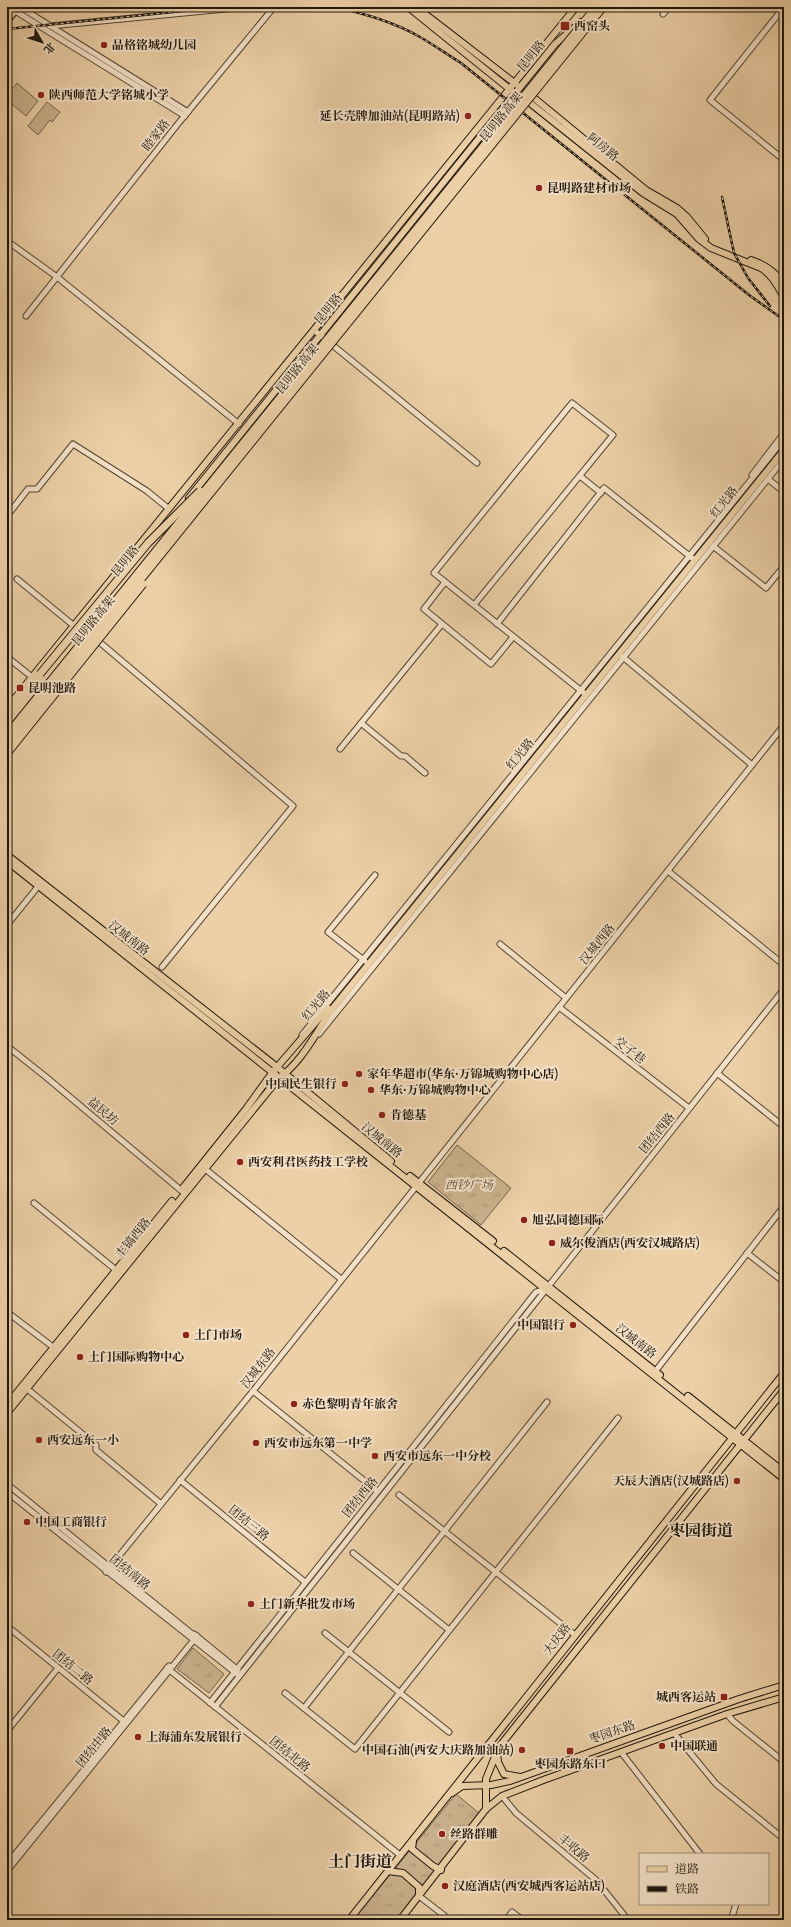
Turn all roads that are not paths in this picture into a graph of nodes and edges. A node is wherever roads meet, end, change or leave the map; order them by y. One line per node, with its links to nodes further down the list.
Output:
1 (246, 7): 15 (street)
2 (274, 7): 21 (street, 睦家路)
3 (408, 7): 17 (main road, 阿房路)
4 (416, 7): 16 (main road, 阿房路)
5 (576, 7): 18 (main road, 昆明路)
6 (596, 7): 13 (main road, 昆明路); 38 (highway, 昆明路高架, bridge)
7 (603, 7): 68 (highway, 昆明路高架, bridge)
8 (606, 7): 13 (main road)
9 (669, 7): 12 (street)
10 (784, 7): 22 (street)
11 (14, 9): 14 (main road); 15 (street); 21 (street)
12 (663, 14)
13 (584, 20): 20 (main road, 昆明路)
14 (7, 21)
15 (50, 26): 21 (street)
16 (488, 62): 17 (main road); 18 (main road, 阿房路)
17 (483, 69): 19 (main road, 阿房路)
18 (515, 82): 19 (main road, 昆明路); 20 (main road, 阿房路)
19 (509, 90): 20 (main road, 阿房路); 28 (main road, 昆明路)
20 (518, 90): 25 (main road, 阿房路); 26 (main road, 阿房路); 29 (main road, 昆明路)
21 (186, 114): 24 (street, 睦家路)
22 (784, 160)
23 (7, 240): 24 (street)
24 (57, 277): 27 (street, 睦家路); 30 (street)
25 (784, 285)
26 (784, 297)
27 (26, 316)
28 (314, 330): 29 (street); 30 (main road, 昆明路)
29 (320, 336): 37 (street); 55 (main road, 昆明路)
30 (238, 424): 44 (main road, 昆明路)
31 (784, 433): 35 (street); 41 (street)
32 (784, 439): 35 (street)
33 (784, 446): 40 (main road, 红光路)
34 (784, 450): 40 (main road, 红光路)
35 (775, 451): 40 (street); 41 (street)
36 (784, 458): 40 (street)
37 (477, 463)
38 (218, 475): 62 (highway, bridge); 66 (highway, 昆明路高架, bridge)
39 (580, 476): 43 (street); 50 (street); 51 (street)
40 (762, 479): 42 (street); 46 (street); 47 (main road, 红光路); 85 (main road, 红光路)
41 (744, 488): 47 (street)
42 (784, 492)
43 (601, 493): 47 (street); 53 (street)
44 (169, 509): 45 (street); 54 (main road, 昆明路)
45 (7, 516)
46 (713, 546): 48 (street); 58 (street)
47 (691, 557): 60 (main road, 红光路)
48 (784, 566)
49 (17, 579): 54 (street)
50 (445, 582): 51 (street); 52 (street)
51 (474, 605): 53 (street)
52 (442, 624): 56 (street); 64 (street)
53 (497, 624): 56 (street)
54 (74, 625): 59 (main road, 昆明路)
55 (81, 632): 63 (main road, 昆明路); 80 (street)
56 (513, 637): 60 (street)
57 (7, 657): 59 (street)
58 (623, 657): 69 (street); 85 (street)
59 (32, 677): 61 (main road, 昆明路)
60 (582, 692): 78 (main road, 红光路)
61 (7, 708)
62 (7, 714)
63 (7, 723)
64 (361, 723): 67 (street); 70 (street)
65 (784, 725): 69 (street, 汉城西路)
66 (7, 735)
67 (340, 748)
68 (7, 750)
69 (752, 765): 73 (street, 汉城西路)
70 (425, 773)
71 (7, 856): 75 (main road, 汉城南路)
72 (7, 861): 75 (main road, 汉城南路)
73 (668, 871): 79 (street); 82 (street, 汉城西路)
74 (375, 875): 78 (street)
75 (40, 884): 76 (street); 86 (main road, 汉城南路); 87 (main road, 汉城南路)
76 (7, 925)
77 (500, 944): 82 (street)
78 (364, 961): 86 (main road, 红光路)
79 (784, 965)
80 (162, 966)
81 (784, 988): 88 (street, 团结西路)
82 (566, 998): 83 (street, 汉城西路)
83 (559, 1007): 91 (street, 交子巷); 94 (street, 汉城西路)
84 (7, 1046): 96 (street, 益民坊)
85 (304, 1051): 89 (main road, 红光路)
86 (278, 1067): 87 (main road, 红光路); 89 (main road, 汉城南路)
87 (272, 1073): 90 (main road, 汉城南路); 96 (main road, 丰镐西路)
88 (717, 1073): 91 (street, 团结西路); 92 (street)
89 (285, 1074): 90 (main road, 红光路); 95 (main road, 汉城南路)
90 (278, 1079): 93 (main road, 丰镐西路); 95 (main road, 汉城南路)
91 (689, 1108): 103 (street, 团结西路)
92 (784, 1127)
93 (204, 1168): 96 (main road, 丰镐西路); 101 (street)
94 (425, 1175): 95 (street, 汉城东路)
95 (418, 1184): 101 (street, 汉城东路); 103 (main road, 汉城南路)
96 (183, 1192): 100 (main road, 丰镐西路); 105 (main road, 丰镐西路)
97 (34, 1204): 100 (street)
98 (784, 1206): 99 (street)
99 (747, 1253): 102 (street); 106 (street)
100 (116, 1270): 105 (main road, 丰镐西路)
101 (341, 1279): 110 (street, 汉城东路)
102 (784, 1282)
103 (546, 1287): 106 (main road, 汉城南路); 121 (street, 团结西路); 140 (street, 团结西路)
104 (7, 1312): 105 (street)
105 (56, 1349): 108 (main road, 丰镐西路); 112 (main road, 丰镐西路)
106 (654, 1373): 115 (main road, 汉城南路)
107 (784, 1373): 115 (main road, 大庆路)
108 (26, 1388): 113 (main road, 丰镐西路); 124 (street)
109 (784, 1390): 116 (main road, 大庆路)
110 (253, 1391): 119 (street, 汉城东路); 121 (street)
111 (547, 1402): 125 (street)
112 (7, 1404)
113 (7, 1412)
114 (618, 1418): 128 (street)
115 (734, 1436): 116 (main road, 汉城南路); 134 (main road, 大庆路)
116 (743, 1442): 117 (main road); 118 (main road); 153 (main road, 大庆路)
117 (784, 1472)
118 (784, 1479)
119 (180, 1480): 124 (street, 汉城东路); 129 (street, 团结三路)
120 (7, 1484): 127 (street, 团结南路)
121 (378, 1491): 129 (street, 团结西路)
122 (7, 1492): 127 (street, 团结南路)
123 (399, 1495): 125 (street)
124 (160, 1503): 127 (street, 汉城东路)
125 (445, 1532): 128 (street); 130 (street)
126 (353, 1553): 130 (street)
127 (108, 1570): 135 (street, 团结南路)
128 (496, 1572): 132 (street); 134 (street)
129 (306, 1582): 139 (street, 团结西路)
130 (399, 1589): 132 (street); 136 (street)
131 (7, 1626): 137 (street, 团结二路)
132 (449, 1630): 142 (street)
133 (325, 1633): 136 (street)
134 (575, 1635): 150 (main road, 大庆路)
135 (194, 1637): 138 (street, 团结中路); 139 (street, 团结南路)
136 (349, 1652): 142 (street); 147 (street)
137 (58, 1668): 149 (street, 团结二路); 151 (street)
138 (168, 1669): 145 (street, 团结北路); 149 (street, 团结中路)
139 (236, 1670): 140 (street, 团结南路); 145 (street, 团结西路)
140 (241, 1674): 146 (street, 团结西路)
141 (784, 1685): 158 (main road, 枣园东路)
142 (400, 1692): 147 (street); 152 (street)
143 (284, 1693): 147 (street)
144 (784, 1698): 148 (main road, 枣园东路)
145 (210, 1702): 146 (street, 团结北路)
146 (215, 1706): 166 (street, 团结北路)
147 (304, 1708)
148 (727, 1714): 154 (main road, 枣园东路); 157 (street)
149 (125, 1722): 167 (street, 团结中路); 169 (street, 团结中路)
150 (502, 1727): 153 (main road); 160 (main road, 大庆路)
151 (7, 1731)
152 (449, 1732)
153 (510, 1733): 155 (main road, 大庆路)
154 (674, 1734): 156 (main road, 枣园东路); 164 (street)
155 (497, 1750): 158 (main road); 159 (main road, 大庆路)
156 (621, 1752): 161 (main road, 枣园东路); 165 (street)
157 (784, 1762)
158 (521, 1777): 159 (main road, 枣园东路)
159 (486, 1785): 160 (main road, 枣园东路); 162 (main road, 大庆路)
160 (448, 1796): 163 (main road, 大庆路)
161 (502, 1796): 162 (main road, 枣园东路); 178 (street, 丰收路)
162 (486, 1809): 168 (main road)
163 (413, 1839): 166 (main road, 大庆路); 168 (main road)
164 (784, 1839)
165 (699, 1853)
166 (400, 1855): 170 (main road, 大庆路)
167 (7, 1864)
168 (441, 1870): 171 (main road)
169 (7, 1871)
170 (388, 1871): 171 (main road); 173 (main road, 大庆路)
171 (419, 1896): 174 (main road); 175 (street)
172 (736, 1905): 179 (street)
173 (349, 1920)
174 (400, 1920)
175 (450, 1920)
176 (506, 1920): 177 (street)
177 (523, 1920)
178 (628, 1920)
179 (731, 1920)

